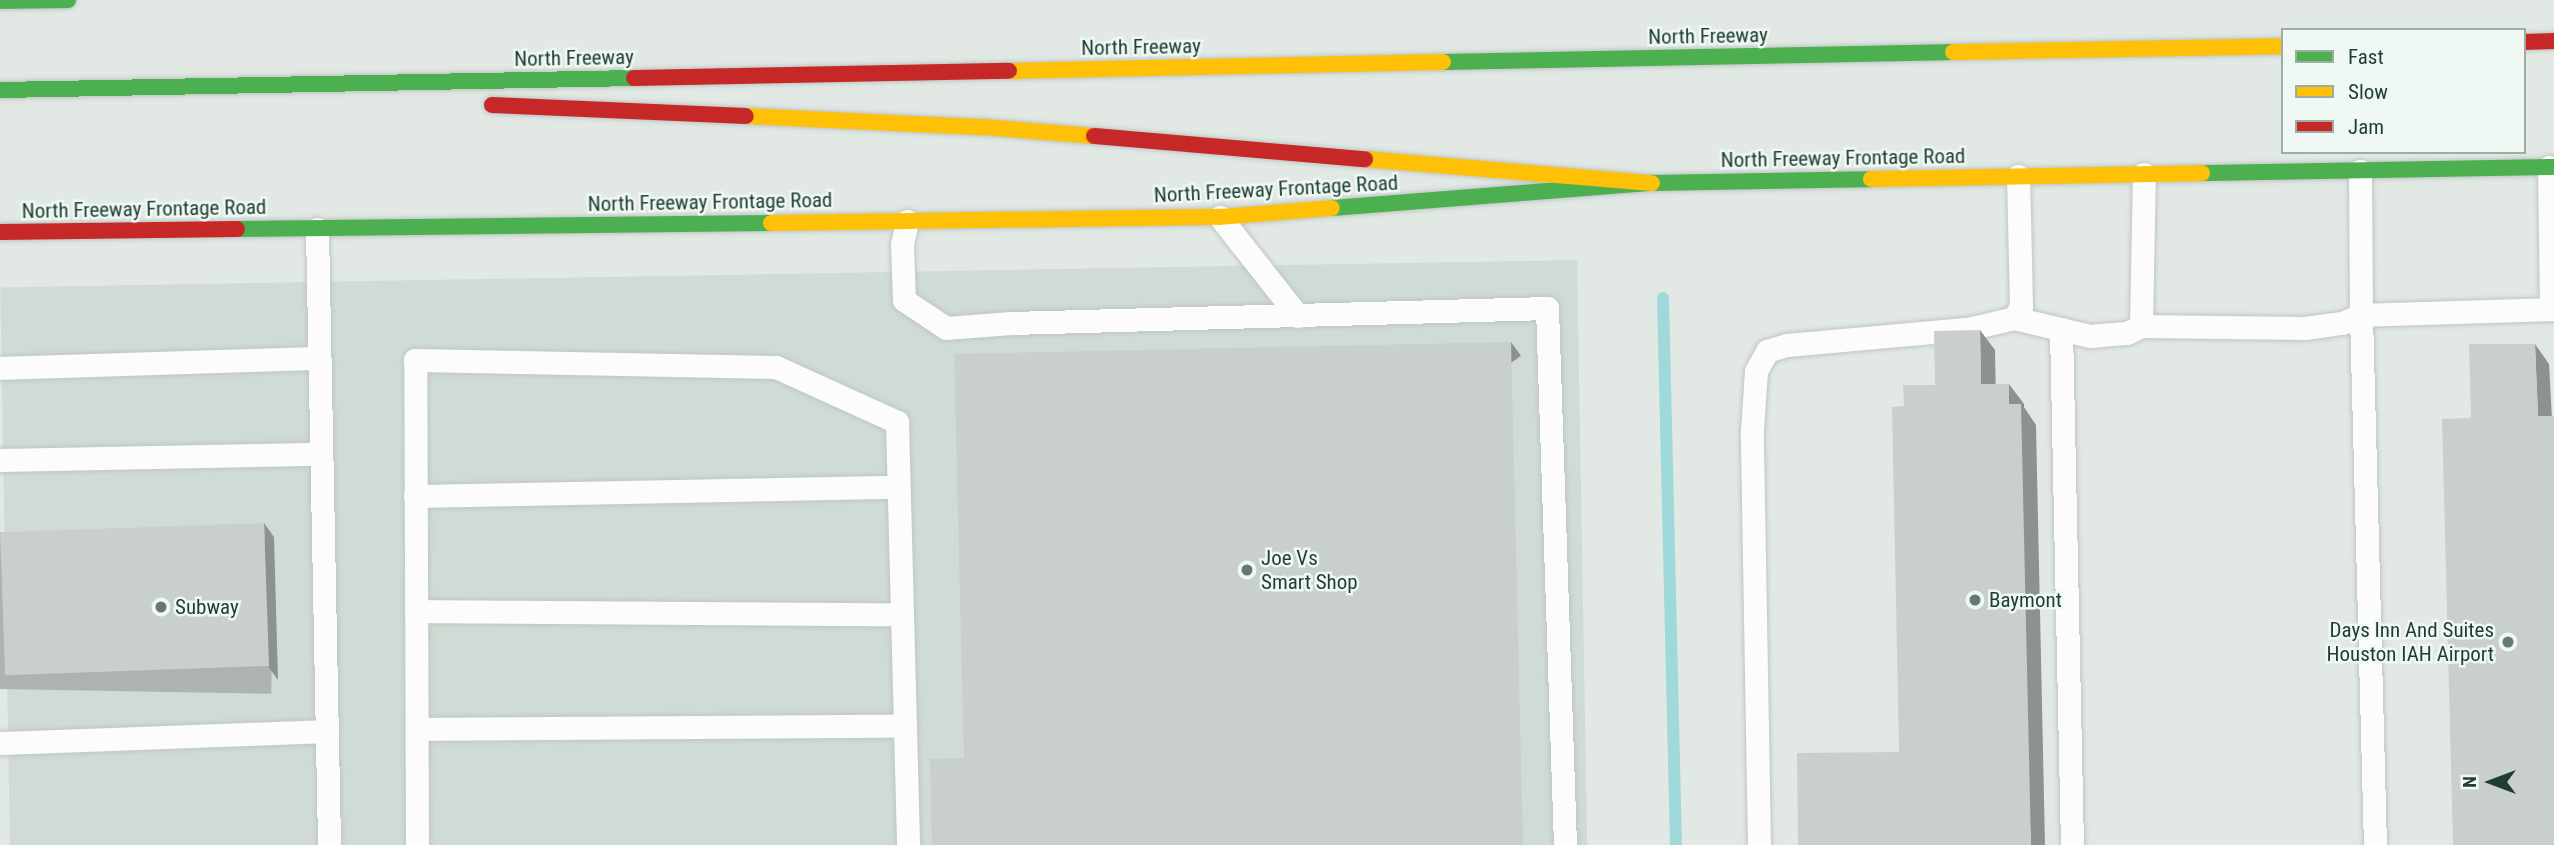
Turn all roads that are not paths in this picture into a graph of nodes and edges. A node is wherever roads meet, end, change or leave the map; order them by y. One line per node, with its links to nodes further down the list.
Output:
1 (68, 0): 2 (main road)
2 (0, 1)
3 (2554, 41): 4 (main road)
4 (2526, 42)
5 (2281, 46): 6 (main road, North Freeway)
6 (130, 88): 7 (main road, North Freeway); 8 (main road)
7 (0, 90)
8 (377, 99)
9 (474, 104): 14 (main road)
10 (2552, 167): 11 (main road, North Freeway Frontage Road); 19 (lane)
11 (2361, 170): 12 (main road, North Freeway Frontage Road); 20 (lane)
12 (2144, 174): 13 (main road, North Freeway Frontage Road); 23 (lane)
13 (2018, 176): 14 (main road, North Freeway Frontage Road); 22 (lane)
14 (1652, 183): 15 (main road, North Freeway Frontage Road)
15 (1220, 217): 16 (main road, North Freeway Frontage Road); 21 (lane)
16 (907, 221): 17 (main road, North Freeway Frontage Road); 21 (lane)
17 (317, 229): 18 (main road, North Freeway Frontage Road); 25 (lane)
18 (0, 232)
19 (2552, 309): 20 (lane)
20 (2361, 315): 23 (lane); 43 (lane)
21 (1298, 316): 40 (lane)
22 (2014, 318): 24 (lane); 41 (lane)
23 (2141, 326): 24 (lane)
24 (2060, 329): 42 (lane)
25 (318, 358): 26 (lane); 27 (lane)
26 (0, 368)
27 (321, 453): 28 (lane); 35 (lane)
28 (0, 460)
29 (898, 488): 30 (lane); 30 (lane); 32 (lane)
30 (415, 496): 31 (lane)
31 (416, 611): 32 (lane); 34 (lane)
32 (902, 614): 33 (lane)
33 (905, 726): 34 (lane); 39 (lane)
34 (417, 729): 38 (lane)
35 (325, 731): 36 (lane); 37 (lane)
36 (0, 743)
37 (329, 845)
38 (417, 845)
39 (908, 845)
40 (1565, 845)
41 (1759, 845)
42 (2072, 845)
43 (2375, 845)

